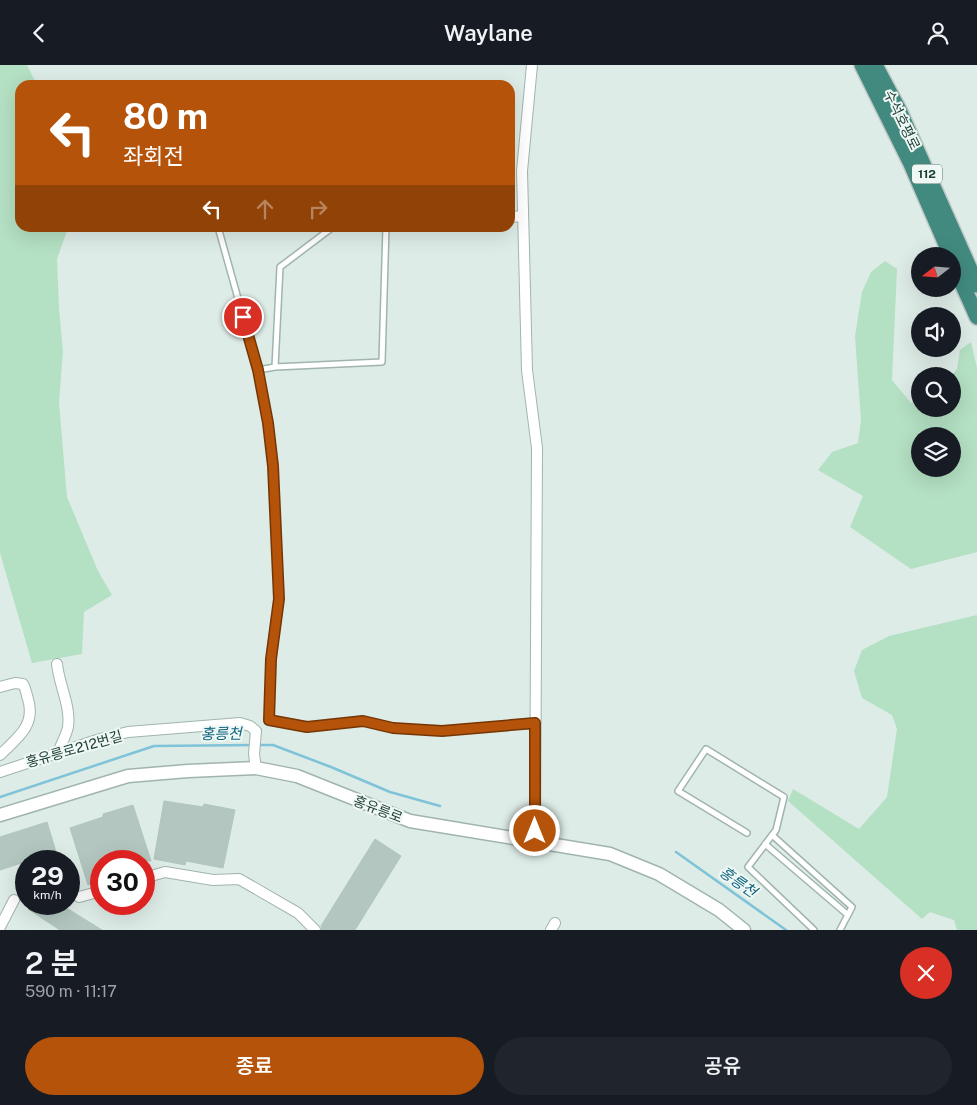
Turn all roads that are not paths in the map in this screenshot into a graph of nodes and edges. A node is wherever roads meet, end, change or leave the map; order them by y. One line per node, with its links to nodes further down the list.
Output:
1 (532, 65): 4 (street)
2 (862, 65): 9 (highway, 수석호평로 / 112)
3 (875, 65): 11 (highway, 수석호평로 / 112)
4 (523, 216): 5 (street); 17 (street)
5 (515, 217)
6 (219, 232): 14 (lane)
7 (326, 232): 13 (lane)
8 (386, 232): 13 (lane)
9 (946, 247)
10 (961, 281): 12 (highway)
11 (977, 285)
12 (977, 317)
13 (275, 367): 14 (lane)
14 (258, 370): 17 (lane)
15 (58, 665): 18 (street)
16 (0, 687): 19 (street)
17 (535, 723): 25 (street)
18 (58, 753): 20 (street, 홍유릉로212번길); 21 (street, 홍유릉로212번길)
19 (0, 755)
20 (256, 768): 22 (street, 홍유릉로); 25 (street, 홍유릉로)
21 (0, 772)
22 (0, 815)
23 (747, 833): 24 (lane)
24 (772, 835): 26 (lane); 29 (lane)
25 (535, 836): 32 (street, 홍유릉로)
26 (765, 844): 29 (lane); 33 (lane)
27 (155, 875): 31 (street)
28 (14, 900): 30 (street)
29 (848, 915): 34 (lane)
30 (0, 927)
31 (315, 930)
32 (744, 930)
33 (814, 930)
34 (840, 930)

